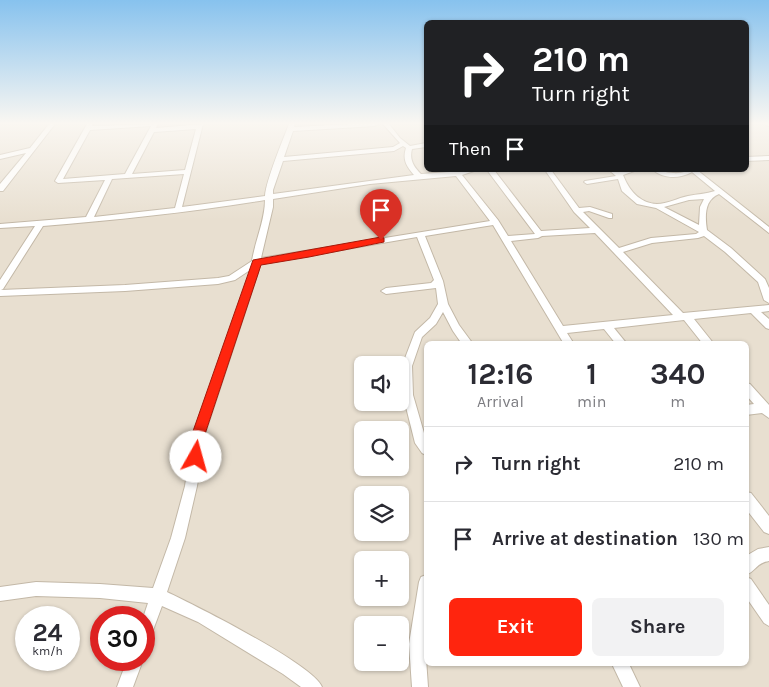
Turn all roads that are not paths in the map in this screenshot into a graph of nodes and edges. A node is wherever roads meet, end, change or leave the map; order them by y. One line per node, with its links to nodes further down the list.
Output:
1 (27, 156): 21 (street)
2 (72, 156): 25 (street)
3 (138, 156): 22 (street)
4 (191, 156): 12 (street)
5 (279, 156): 9 (street)
6 (312, 156): 9 (street)
7 (407, 156): 23 (street)
8 (766, 158): 10 (street); 11 (street)
9 (278, 159): 30 (street)
10 (749, 159)
11 (769, 162)
12 (187, 172): 22 (street); 32 (street)
13 (466, 172): 20 (street)
14 (492, 172): 43 (street)
15 (549, 172): 33 (street)
16 (661, 172): 17 (street)
17 (688, 172)
18 (694, 172): 28 (street)
19 (619, 173): 26 (street); 31 (street)
20 (458, 174): 23 (street); 36 (street)
21 (11, 176): 24 (street); 27 (street)
22 (127, 176): 25 (street)
23 (420, 177): 30 (street)
24 (0, 178)
25 (109, 178): 35 (street)
26 (587, 182)
27 (0, 189)
28 (719, 192): 29 (street); 41 (street)
29 (711, 196): 31 (street); 40 (street)
30 (271, 197): 32 (street); 46 (street)
31 (658, 206): 40 (street)
32 (178, 210): 35 (street)
33 (577, 210): 34 (street); 39 (street)
34 (609, 216)
35 (88, 220): 37 (street)
36 (495, 222): 42 (street); 44 (street)
37 (40, 224): 38 (street); 48 (street)
38 (0, 226)
39 (598, 230): 43 (street); 45 (street)
40 (703, 231): 45 (street); 51 (street)
41 (769, 231)
42 (420, 234): 46 (street); 47 (street)
43 (539, 234): 44 (street)
44 (506, 239): 58 (street)
45 (617, 252): 55 (street)
46 (256, 262): 50 (street); 73 (street)
47 (439, 281): 49 (street); 52 (street)
48 (0, 287)
49 (386, 290)
50 (0, 293)
51 (769, 300)
52 (443, 304): 59 (street); 66 (street)
53 (769, 308): 54 (street)
54 (752, 310): 55 (street); 57 (street)
55 (684, 316): 56 (street); 62 (street)
56 (606, 325): 58 (street); 61 (street)
57 (769, 325)
58 (560, 330): 60 (street)
59 (466, 341)
60 (567, 341)
61 (619, 341)
62 (706, 341)
63 (749, 390): 65 (street)
64 (749, 410): 65 (street)
65 (767, 411)
66 (424, 446)
67 (749, 502): 68 (street)
68 (769, 527)
69 (769, 554): 70 (street)
70 (749, 564)
71 (749, 588): 76 (street)
72 (0, 594): 73 (street)
73 (158, 596): 75 (street); 80 (street)
74 (424, 596): 81 (street)
75 (154, 606)
76 (769, 618)
77 (621, 666): 82 (street)
78 (131, 671): 79 (street)
79 (125, 687)
80 (314, 687)
81 (420, 687)
82 (632, 687)

